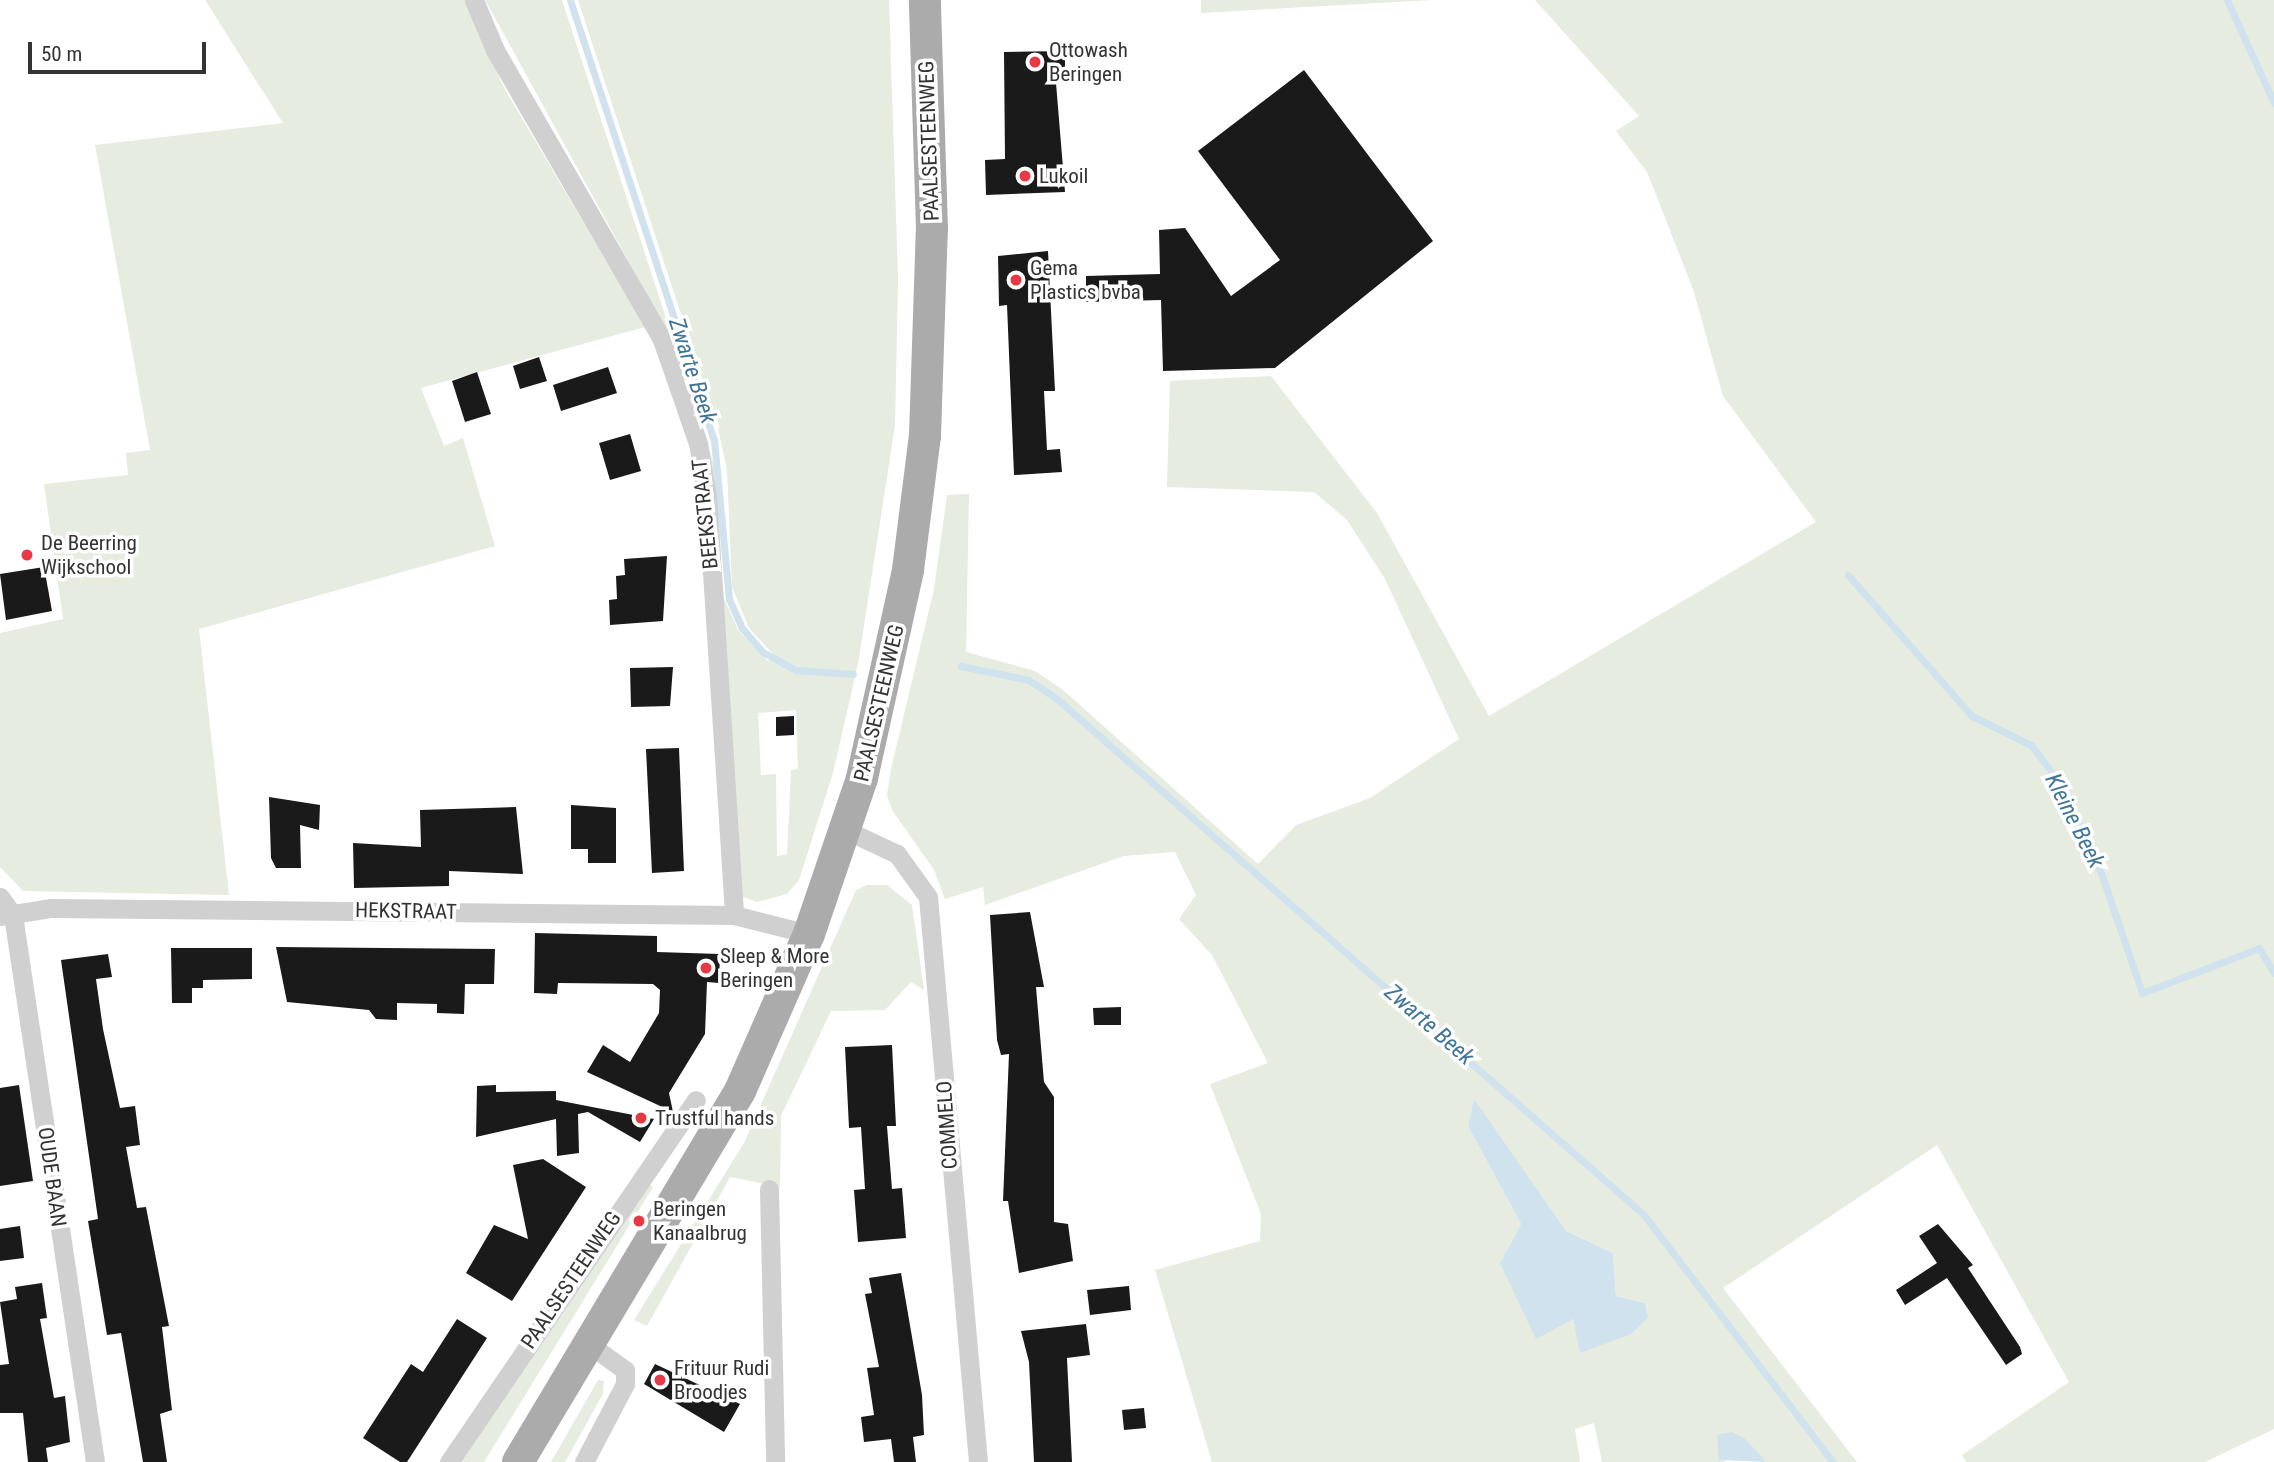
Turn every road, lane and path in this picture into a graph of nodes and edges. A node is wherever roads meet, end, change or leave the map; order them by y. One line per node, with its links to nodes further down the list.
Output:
1 (474, 0): 6 (street, BEEKSTRAAT)
2 (925, 0): 3 (main road, PAALSESTEENWEG)
3 (846, 830): 7 (main road, PAALSESTEENWEG); 16 (street, COMMELO)
4 (0, 897): 5 (street, OUDE BAAN)
5 (7, 915): 6 (street, HEKSTRAAT); 11 (street, OUDE BAAN)
6 (734, 915): 7 (street, HEKSTRAAT)
7 (809, 934): 10 (main road, PAALSESTEENWEG)
8 (696, 1100): 12 (street, PAALSESTEENWEG)
9 (768, 1189): 15 (street)
10 (590, 1345): 13 (main road, PAALSESTEENWEG); 14 (street)
11 (95, 1462)
12 (449, 1462)
13 (518, 1462)
14 (584, 1462)
15 (775, 1462)
16 (978, 1462)

